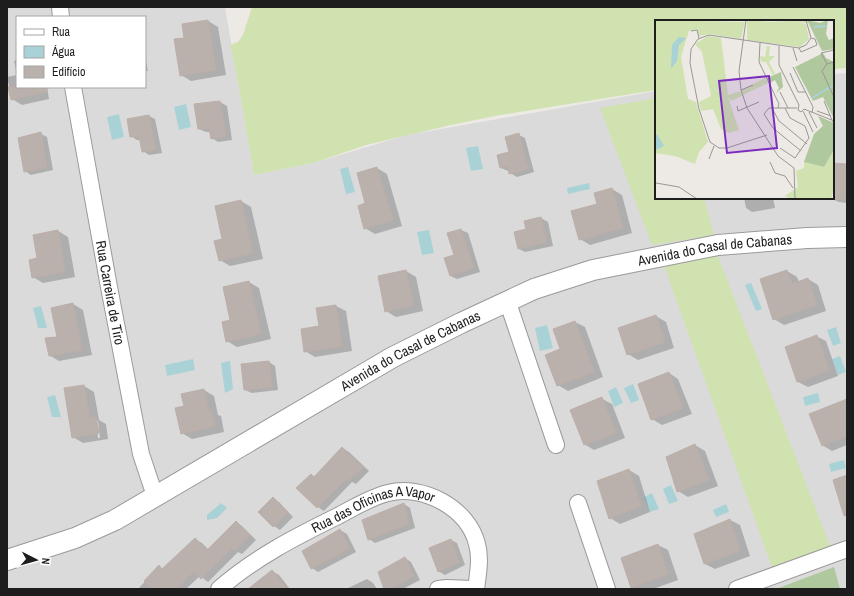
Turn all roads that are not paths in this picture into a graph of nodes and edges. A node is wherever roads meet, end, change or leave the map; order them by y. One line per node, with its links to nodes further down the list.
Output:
1 (74, 88): 5 (street, Rua Carreira de Tiro)
2 (847, 238): 3 (street, Avenida do Casal de Cabanas)
3 (508, 300): 4 (street); 5 (street, Avenida do Casal de Cabanas)
4 (556, 445)
5 (155, 496): 8 (street, Avenida do Casal de Cabanas)
6 (578, 503): 13 (street)
7 (847, 548): 14 (street)
8 (7, 560)
9 (219, 589): 12 (street, Rua das Oficinas A Vapor)
10 (438, 589): 11 (street)
11 (472, 589)
12 (476, 589)
13 (607, 589)
14 (737, 589)

